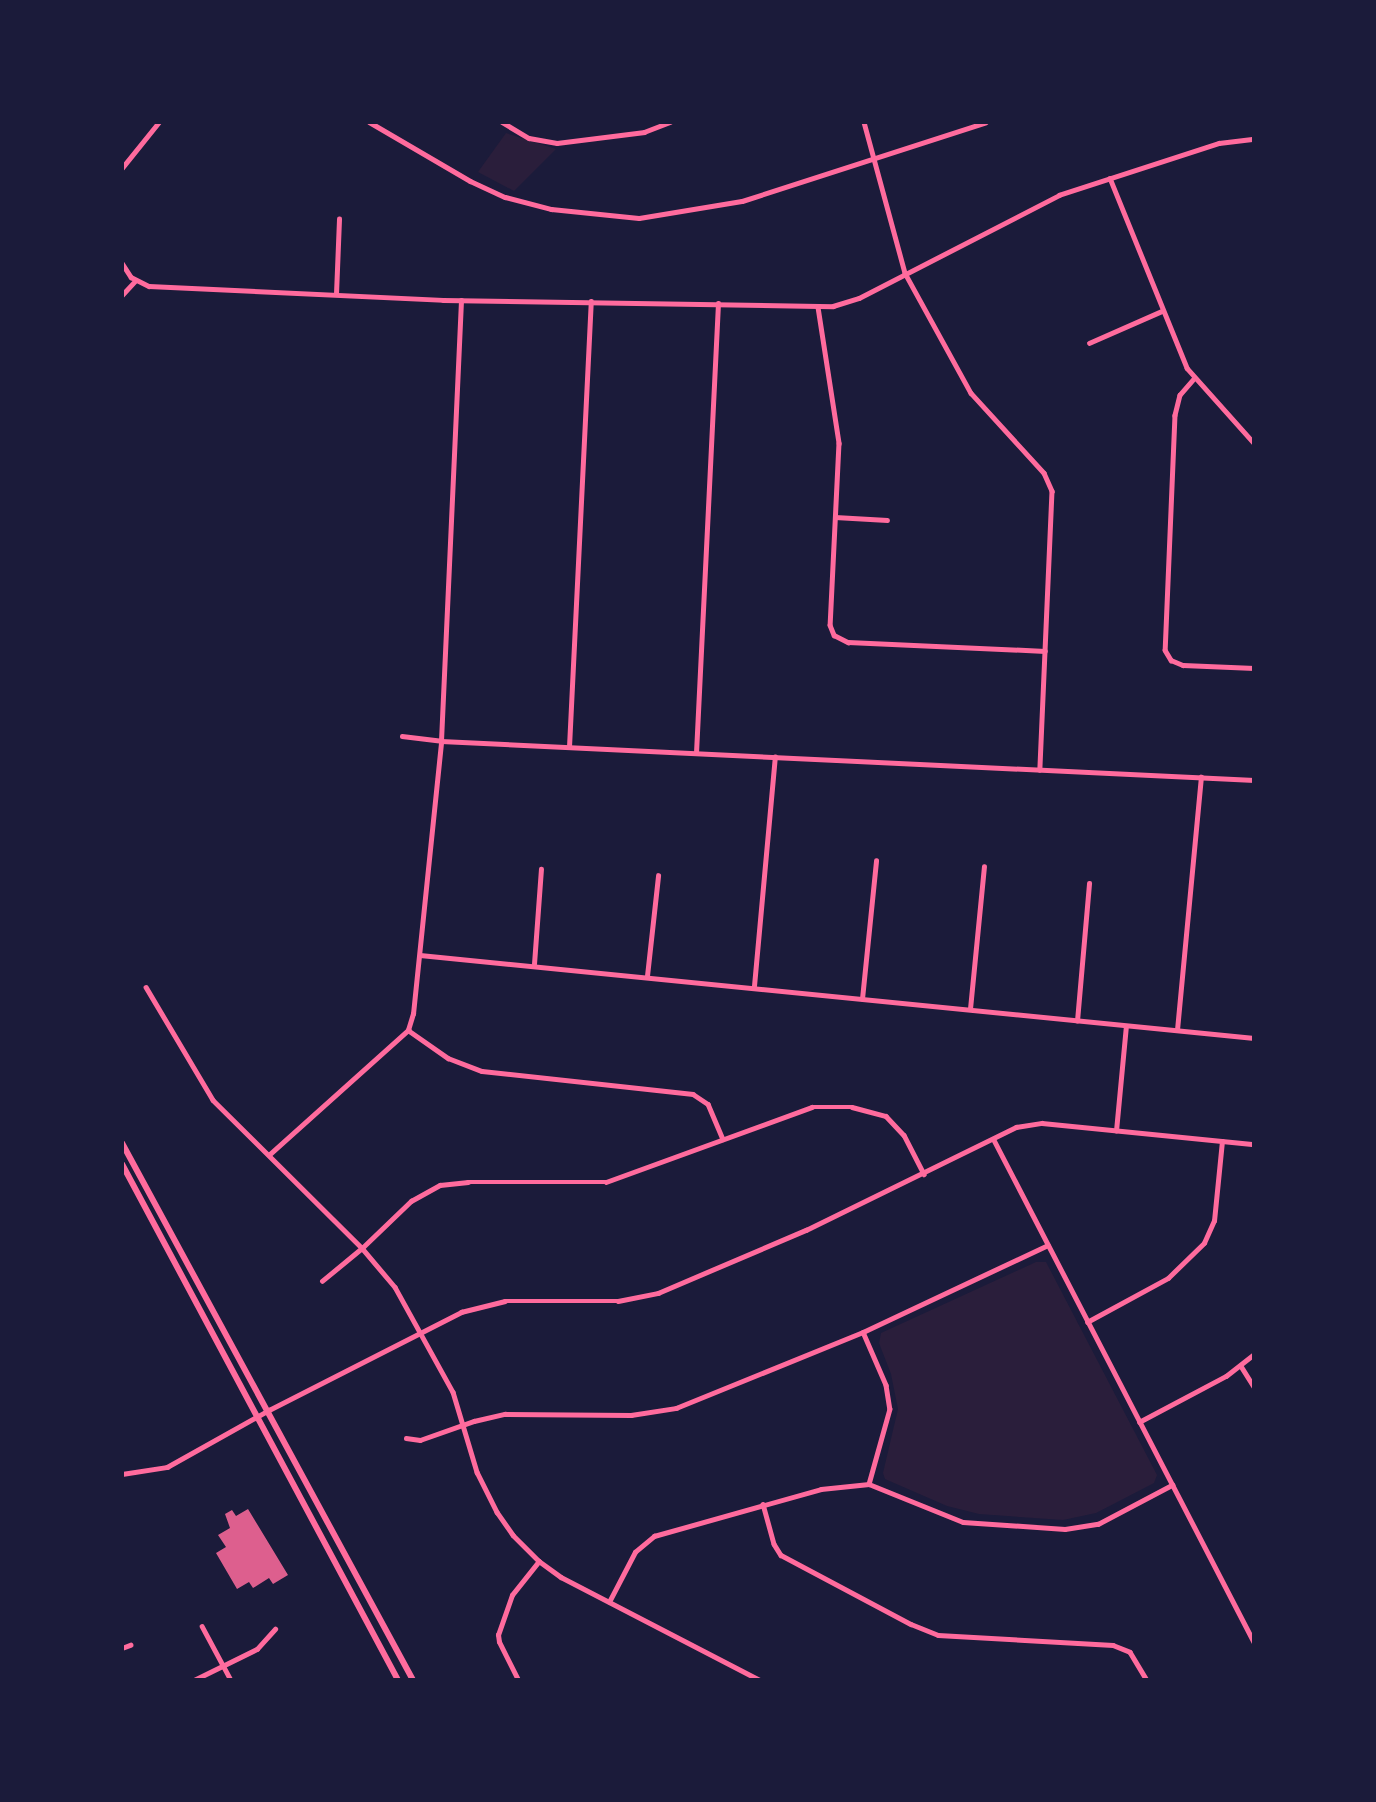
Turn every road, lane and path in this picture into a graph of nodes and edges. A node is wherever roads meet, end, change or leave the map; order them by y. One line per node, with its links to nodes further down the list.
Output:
1 (159, 122): 9 (street)
2 (369, 122): 8 (street)
3 (502, 122): 4 (street)
4 (670, 122)
5 (864, 122): 8 (street)
6 (986, 122): 8 (street)
7 (1254, 139): 10 (street)
8 (874, 159): 13 (street)
9 (122, 168)
10 (1110, 178): 13 (street); 21 (street)
11 (339, 219): 15 (street)
12 (122, 263): 14 (street)
13 (905, 273): 20 (street); 27 (street)
14 (135, 281): 15 (street); 16 (street)
15 (336, 294): 17 (street)
16 (122, 295)
17 (461, 300): 18 (street); 30 (street)
18 (591, 302): 19 (street); 31 (street)
19 (718, 304): 20 (street); 32 (street)
20 (818, 307): 25 (street)
21 (1162, 311): 22 (street); 23 (street)
22 (1089, 343)
23 (1194, 379): 24 (street); 28 (street)
24 (1253, 442)
25 (835, 517): 26 (street); 27 (street)
26 (887, 520)
27 (1045, 651): 34 (street)
28 (1254, 668)
29 (402, 736): 30 (street)
30 (441, 741): 31 (street); 42 (street)
31 (569, 747): 32 (street)
32 (696, 752): 33 (street)
33 (775, 757): 34 (street); 45 (street)
34 (1040, 770): 35 (street)
35 (1201, 777): 36 (street); 52 (street)
36 (1254, 780)
37 (876, 861): 47 (street)
38 (984, 867): 48 (street)
39 (541, 869): 43 (street)
40 (658, 876): 44 (street)
41 (1089, 884): 49 (street)
42 (419, 955): 43 (street); 51 (street)
43 (534, 964): 44 (street)
44 (647, 976): 45 (street)
45 (754, 986): 47 (street)
46 (146, 987): 60 (street)
47 (862, 999): 48 (street)
48 (970, 1009): 49 (street)
49 (1077, 1021): 50 (street)
50 (1126, 1026): 52 (street); 54 (street)
51 (408, 1030): 55 (street); 60 (street)
52 (1177, 1030): 53 (street)
53 (1254, 1038)
54 (1116, 1131): 56 (street); 57 (street)
55 (723, 1139): 62 (street); 64 (street)
56 (994, 1140): 62 (street); 63 (street)
57 (1222, 1141): 59 (street); 66 (street)
58 (122, 1143): 72 (main road)
59 (1254, 1144)
60 (270, 1154): 64 (street)
61 (122, 1164): 73 (main road)
62 (924, 1174): 68 (street)
63 (1048, 1245): 66 (street); 67 (street)
64 (362, 1248): 65 (street); 68 (street)
65 (322, 1281)
66 (1087, 1322): 74 (street)
67 (863, 1332): 75 (street); 78 (street)
68 (422, 1333): 72 (street); 75 (street)
69 (1254, 1354): 70 (street)
70 (1241, 1366): 71 (street); 74 (street)
71 (1254, 1387)
72 (269, 1410): 73 (street); 92 (main road)
73 (256, 1418): 77 (street); 91 (main road)
74 (1139, 1422): 79 (street)
75 (464, 1424): 76 (street); 81 (street)
76 (406, 1438)
77 (122, 1474)
78 (869, 1484): 79 (street); 80 (street)
79 (1172, 1485): 85 (street)
80 (763, 1504): 82 (street); 95 (street)
81 (539, 1561): 82 (street); 93 (street)
82 (609, 1602): 94 (street)
83 (202, 1626): 88 (street)
84 (275, 1629): 88 (street)
85 (1254, 1642)
86 (130, 1645): 87 (street)
87 (122, 1648)
88 (224, 1666): 89 (street); 90 (street)
89 (194, 1679)
90 (231, 1679)
91 (398, 1679)
92 (413, 1679)
93 (519, 1679)
94 (760, 1679)
95 (1147, 1679)

